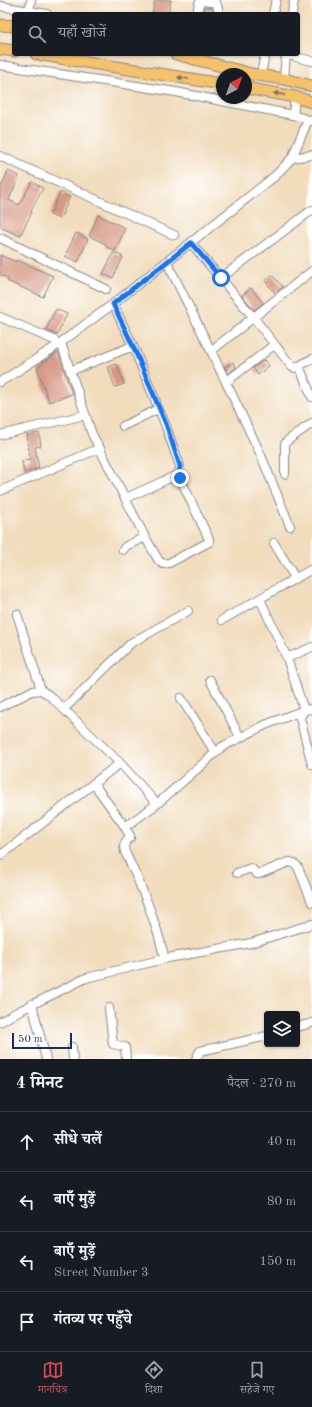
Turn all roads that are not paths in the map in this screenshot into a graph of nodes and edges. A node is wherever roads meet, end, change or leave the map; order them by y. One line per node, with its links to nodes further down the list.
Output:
1 (31, 0): 5 (street)
2 (276, 0): 9 (street)
3 (294, 0): 10 (street)
4 (0, 6): 5 (street)
5 (29, 11): 6 (street)
6 (35, 12)
7 (198, 12): 8 (street)
8 (218, 12)
9 (273, 12)
10 (292, 12)
11 (0, 25): 12 (main road)
12 (12, 26)
13 (0, 48): 14 (main road)
14 (12, 51)
15 (64, 56): 20 (main road)
16 (183, 56): 23 (main road)
17 (265, 56): 23 (street)
18 (286, 56): 24 (street)
19 (293, 56): 21 (street)
20 (81, 58): 25 (main road, one-way to 20)
21 (312, 61)
22 (0, 65): 30 (street)
23 (261, 75): 24 (main road)
24 (284, 79): 26 (main road)
25 (216, 83)
26 (312, 86)
27 (252, 89): 28 (main road, one-way to 27)
28 (295, 97): 29 (main road); 30 (street)
29 (312, 102)
30 (293, 115): 31 (street)
31 (310, 121): 34 (street)
32 (312, 155): 34 (street)
33 (0, 156): 36 (street)
34 (292, 158): 38 (street)
35 (312, 210): 41 (street)
36 (174, 235)
37 (0, 238): 42 (street)
38 (191, 243): 39 (street); 41 (street)
39 (167, 262): 43 (street); 49 (street)
40 (312, 271): 45 (street)
41 (221, 278): 45 (street)
42 (106, 289)
43 (113, 304): 46 (street); 48 (street)
44 (0, 317): 46 (street)
45 (254, 318): 47 (street); 49 (street)
46 (58, 342): 52 (street); 53 (street)
47 (274, 345): 51 (street); 54 (street)
48 (133, 346): 52 (street); 56 (street)
49 (211, 351): 54 (street)
50 (312, 359): 51 (street)
51 (299, 366): 55 (street)
52 (70, 371): 57 (street)
53 (0, 382)
54 (226, 382): 66 (street)
55 (312, 397)
56 (158, 409): 59 (street); 62 (street)
57 (85, 415): 60 (street); 61 (street)
58 (312, 423): 63 (street)
59 (124, 426)
60 (0, 435)
61 (100, 448): 64 (street); 65 (street)
62 (179, 474): 65 (street); 67 (street)
63 (285, 474)
64 (0, 491)
65 (126, 498): 67 (street)
66 (290, 526)
67 (144, 537): 69 (street)
68 (274, 543): 71 (street)
69 (123, 550)
70 (312, 569): 71 (street)
71 (296, 578): 72 (street)
72 (260, 599): 75 (street); 77 (street)
73 (188, 611): 82 (street)
74 (17, 614): 79 (street)
75 (222, 620)
76 (312, 647): 77 (street)
77 (287, 658): 83 (street)
78 (210, 680): 84 (street)
79 (41, 690): 81 (street); 82 (street)
80 (181, 698): 85 (street)
81 (0, 707)
82 (64, 709): 86 (street)
83 (308, 709): 84 (street); 87 (street)
84 (240, 737): 85 (street)
85 (215, 752): 89 (street)
86 (120, 763): 88 (street); 89 (street)
87 (312, 764)
88 (94, 784): 90 (street); 91 (street)
89 (157, 804): 90 (street)
90 (125, 827): 95 (street)
91 (0, 856)
92 (237, 873): 93 (street)
93 (312, 902)
94 (312, 924): 95 (street)
95 (165, 959): 96 (street)
96 (32, 1004): 98 (street); 103 (street)
97 (109, 1008): 105 (street)
98 (0, 1022)
99 (312, 1023): 100 (street)
100 (300, 1026)
101 (264, 1037): 106 (street)
102 (72, 1047): 104 (street)
103 (46, 1059)
104 (73, 1059)
105 (126, 1059)
106 (196, 1059)

